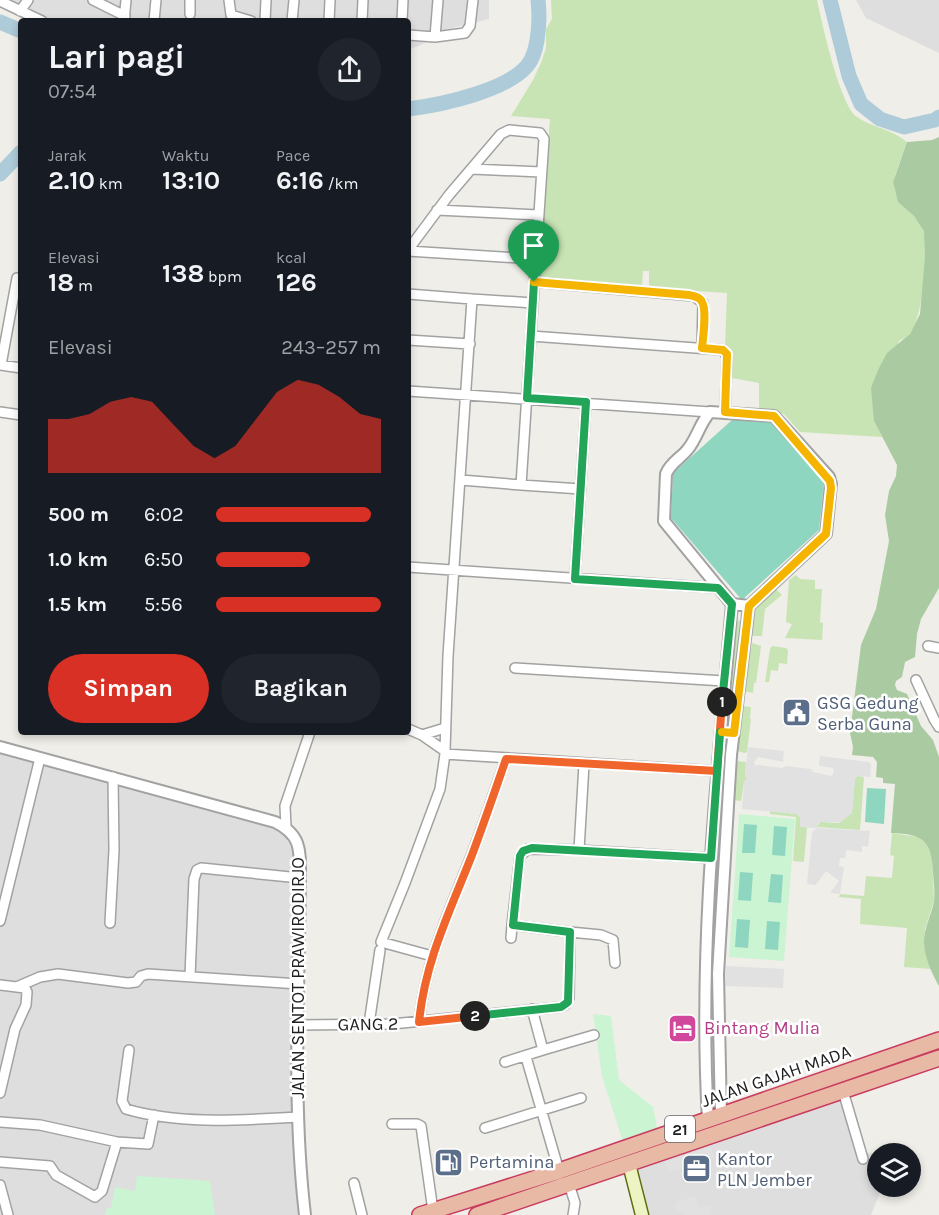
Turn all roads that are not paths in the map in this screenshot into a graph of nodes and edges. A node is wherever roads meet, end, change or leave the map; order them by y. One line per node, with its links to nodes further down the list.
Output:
1 (28, 0): 15 (street)
2 (93, 0): 18 (street)
3 (126, 0): 19 (street)
4 (156, 0): 20 (street)
5 (190, 0): 16 (street)
6 (229, 0): 21 (street)
7 (266, 0): 22 (street)
8 (294, 0): 23 (street)
9 (330, 0): 24 (street)
10 (363, 0): 25 (street)
11 (403, 0): 26 (street)
12 (438, 0): 28 (street)
13 (472, 0): 28 (street)
14 (0, 1): 15 (street)
15 (20, 10): 17 (street)
16 (190, 14)
17 (36, 18)
18 (122, 18)
19 (124, 18)
20 (154, 18)
21 (241, 18)
22 (265, 18)
23 (292, 18)
24 (329, 18)
25 (362, 18)
26 (402, 18)
27 (411, 35): 28 (street)
28 (435, 37)
29 (471, 169): 30 (street); 30 (street); 31 (street)
30 (541, 172): 32 (street)
31 (437, 210): 32 (street); 33 (street)
32 (538, 215): 35 (street)
33 (411, 247)
34 (411, 251): 35 (street)
35 (535, 259): 37 (street)
36 (17, 278): 45 (street)
37 (534, 282): 40 (street); 44 (street)
38 (411, 294): 39 (street)
39 (472, 299): 40 (street); 43 (street)
40 (532, 303): 41 (street)
41 (531, 336): 44 (street); 49 (street)
42 (411, 340): 43 (street)
43 (470, 344): 48 (street)
44 (702, 348): 53 (street)
45 (1, 365): 46 (street)
46 (18, 368)
47 (411, 391): 48 (street)
48 (466, 394): 49 (street); 55 (street)
49 (527, 398): 50 (street); 56 (street)
50 (586, 402): 52 (street); 57 (street)
51 (0, 412): 54 (street)
52 (710, 412): 53 (street); 61 (street)
53 (725, 412): 63 (street)
54 (18, 415)
55 (461, 480): 56 (street); 59 (street)
56 (521, 485): 57 (street)
57 (581, 489): 60 (street)
58 (411, 567): 59 (street)
59 (455, 570): 60 (street); 70 (street)
60 (575, 579): 61 (street)
61 (718, 588): 62 (street)
62 (732, 604): 63 (street); 68 (street)
63 (749, 606): 73 (street)
64 (928, 646): 65 (street)
65 (939, 648)
66 (514, 668): 68 (street)
67 (916, 680): 69 (street)
68 (724, 681): 72 (street)
69 (939, 727)
70 (445, 728): 75 (street); 77 (street)
71 (411, 730): 75 (street)
72 (720, 732): 73 (street); 81 (street)
73 (734, 733): 118 (street)
74 (309, 735): 83 (street)
75 (422, 735): 77 (street)
76 (0, 747): 78 (street)
77 (445, 752): 79 (street); 95 (street)
78 (40, 758): 82 (street); 89 (street)
79 (506, 759): 80 (street); 95 (street)
80 (584, 764): 81 (street); 86 (street)
81 (717, 771): 87 (street)
82 (113, 777): 84 (street); 90 (street)
83 (285, 807): 84 (street); 85 (street)
84 (275, 822): 85 (street)
85 (286, 828): 88 (street, JALAN SENTOT PRAWIRODIRJO)
86 (579, 850): 87 (street); 91 (street)
87 (711, 858): 118 (street)
88 (300, 878): 97 (street); 98 (street, JALAN SENTOT PRAWIRODIRJO)
89 (0, 921)
90 (110, 923)
91 (513, 925): 92 (street); 93 (street)
92 (570, 932): 96 (street); 101 (street, GANG 2)
93 (511, 938)
94 (380, 950): 103 (street)
95 (432, 956): 102 (street)
96 (615, 963)
97 (190, 976): 98 (street); 100 (street)
98 (299, 984): 104 (street, JALAN SENTOT PRAWIRODIRJO)
99 (0, 985): 100 (street)
100 (19, 986): 113 (street)
101 (532, 1009): 102 (street, GANG 2); 108 (street)
102 (419, 1022): 103 (street, GANG 2)
103 (369, 1024): 104 (street, GANG 2)
104 (298, 1025): 117 (street, JALAN SENTOT PRAWIRODIRJO)
105 (594, 1035): 108 (street)
106 (939, 1040): 118 (highway, JALAN GAJAH MADA / 21)
107 (129, 1050): 116 (street)
108 (543, 1050): 109 (street)
109 (526, 1057): 111 (street); 115 (street)
110 (939, 1058): 112 (highway, JALAN GAJAH MADA / 21)
111 (505, 1062)
112 (843, 1091): 123 (street); 125 (highway, JALAN GAJAH MADA / 21)
113 (0, 1093)
114 (581, 1098): 115 (street)
115 (540, 1110): 121 (street); 126 (street)
116 (154, 1115): 117 (street); 122 (street)
117 (298, 1117): 132 (street, JALAN SENTOT PRAWIRODIRJO)
118 (714, 1118): 126 (highway, JALAN GAJAH MADA / 21)
119 (0, 1122): 122 (street)
120 (392, 1124): 130 (street)
121 (485, 1128)
122 (117, 1142): 124 (street)
123 (863, 1159)
124 (0, 1162)
125 (629, 1164): 128 (highway, JALAN GAJAH MADA / 21); 136 (main road)
126 (559, 1171): 130 (highway, JALAN GAJAH MADA / 21)
127 (354, 1183): 133 (street)
128 (569, 1184): 134 (highway, JALAN GAJAH MADA / 21); 135 (street)
129 (0, 1185): 131 (street)
130 (427, 1213)
131 (8, 1215)
132 (305, 1215)
133 (362, 1215)
134 (477, 1215)
135 (573, 1215)
136 (642, 1215)

